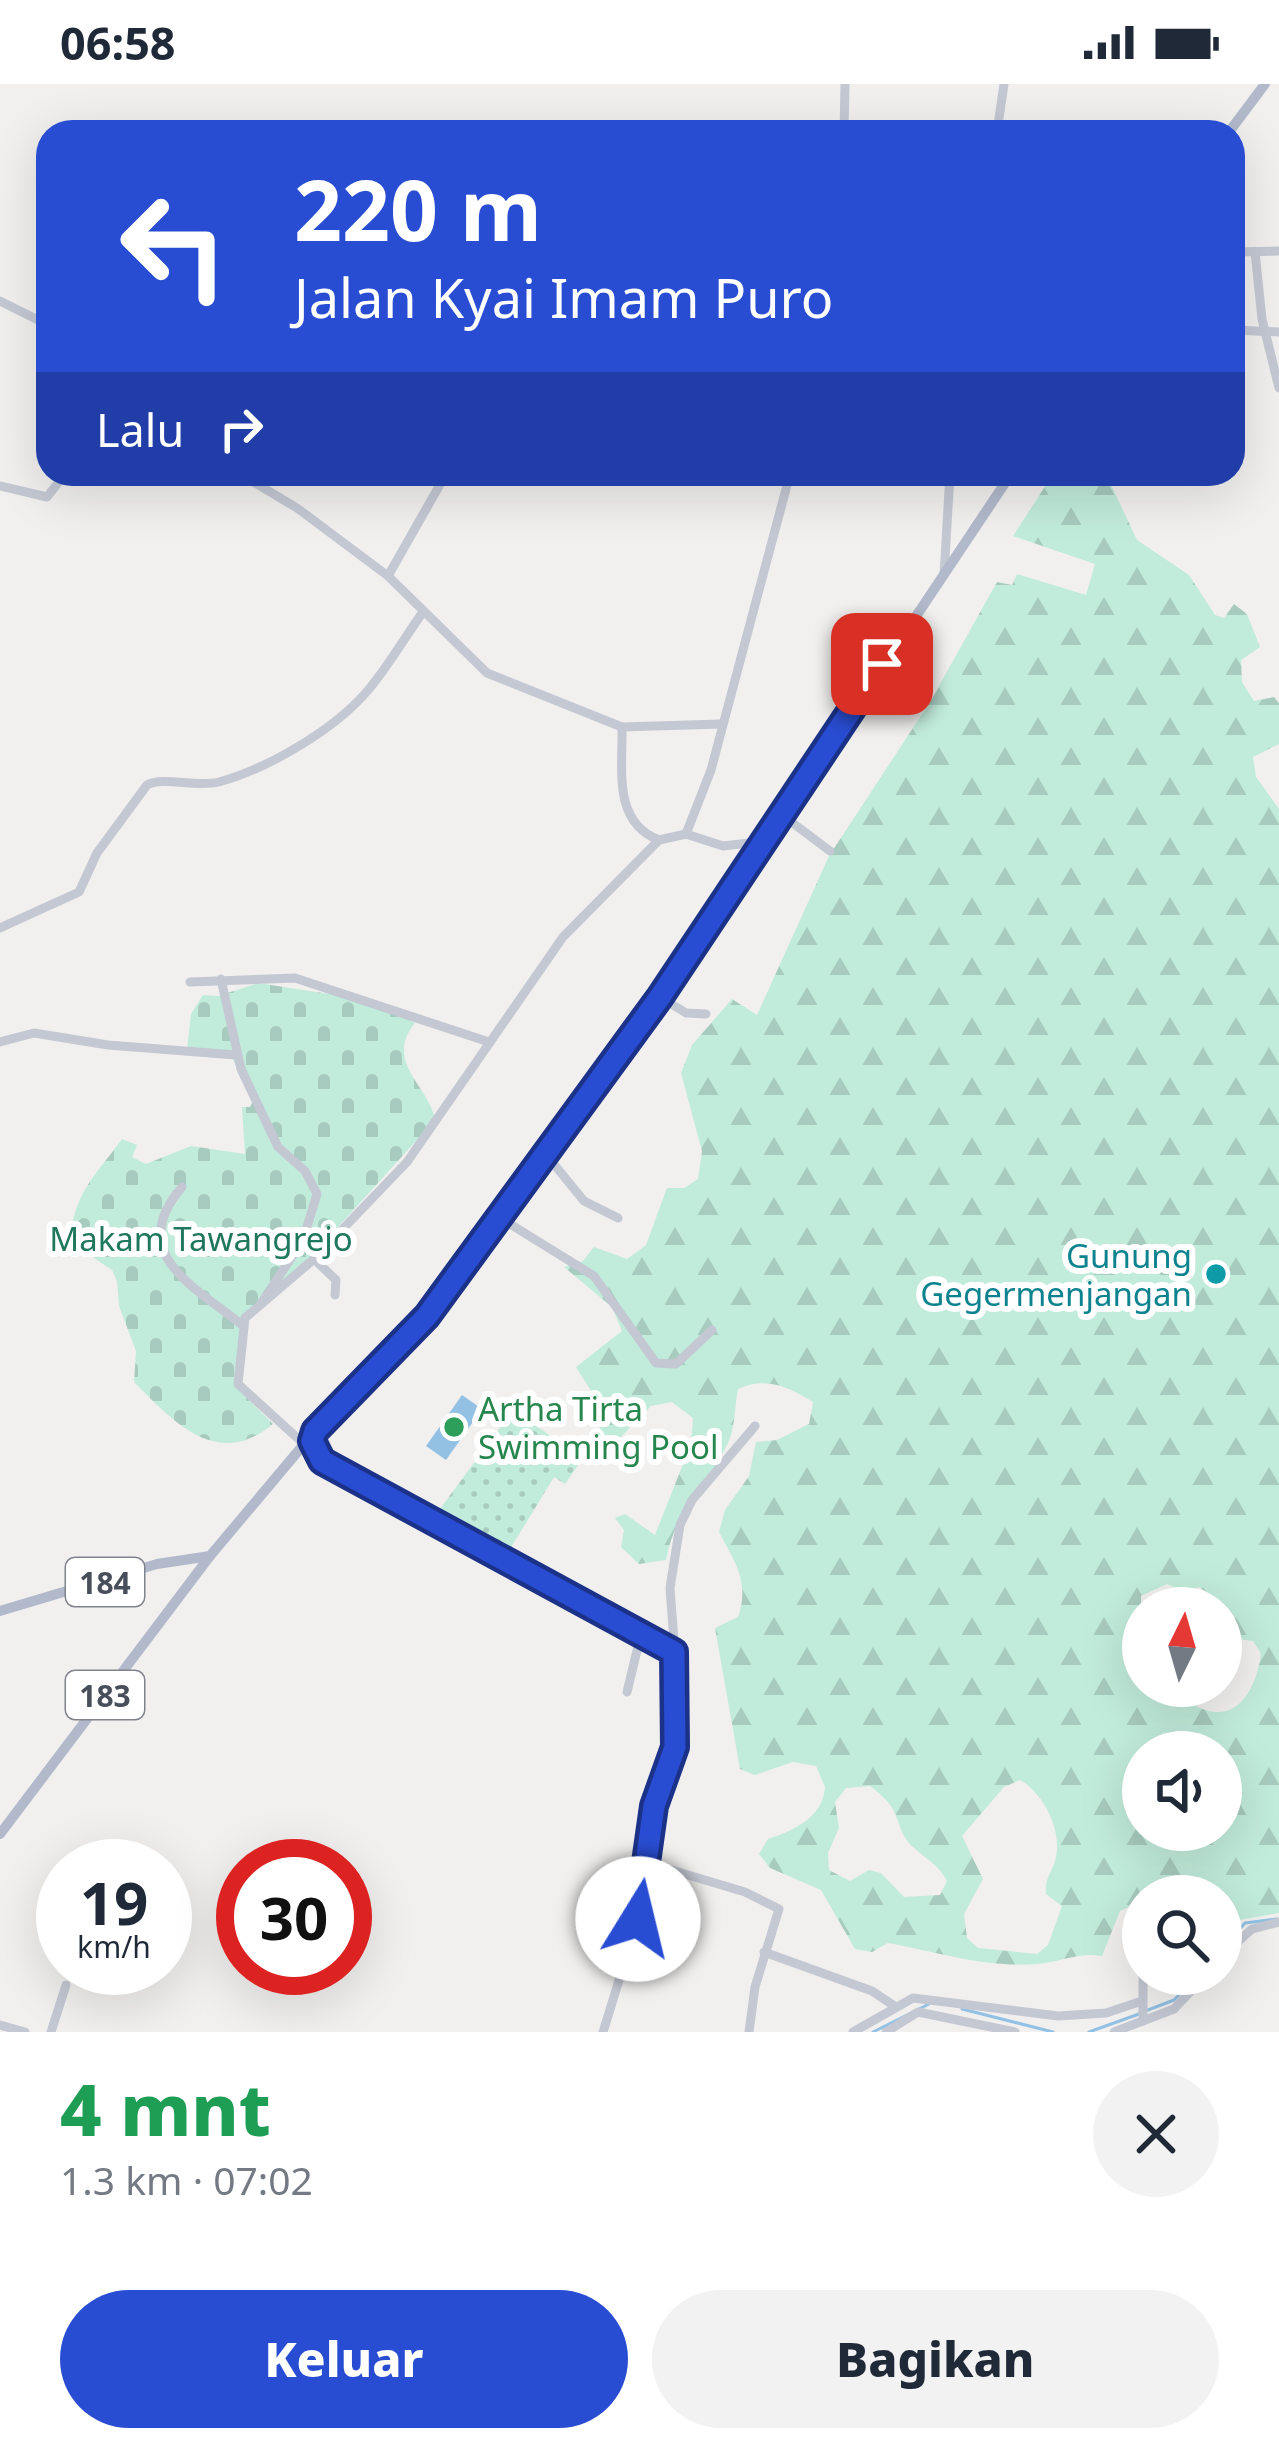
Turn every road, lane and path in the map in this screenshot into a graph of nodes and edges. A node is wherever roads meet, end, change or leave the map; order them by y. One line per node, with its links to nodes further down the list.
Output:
1 (845, 84): 4 (street)
2 (1004, 84): 5 (street)
3 (1265, 84): 6 (main road)
4 (844, 120)
5 (999, 120)
6 (1237, 120)
7 (1279, 251): 9 (street)
8 (1245, 252): 9 (street)
9 (1255, 252): 12 (street)
10 (0, 301): 11 (street)
11 (36, 319)
12 (1273, 333): 13 (street)
13 (1279, 388)
14 (0, 486): 15 (street)
15 (55, 486)
16 (260, 486): 22 (street)
17 (439, 486): 22 (street)
18 (787, 486): 24 (street)
19 (949, 486): 21 (street)
20 (1003, 486): 21 (main road)
21 (944, 575): 26 (main road)
22 (388, 576): 23 (street)
23 (423, 612): 25 (street); 31 (street)
24 (721, 724): 25 (street); 27 (street)
25 (622, 727): 28 (street)
26 (782, 815): 29 (main road); 30 (street)
27 (686, 834): 28 (street); 29 (street)
28 (659, 840): 37 (street)
29 (766, 841): 34 (main road)
30 (830, 851)
31 (0, 928)
32 (221, 979): 33 (street); 37 (street); 38 (street)
33 (190, 982)
34 (660, 997): 35 (street); 39 (main road)
35 (706, 1014)
36 (0, 1042): 38 (street)
37 (489, 1042): 43 (street)
38 (236, 1055): 45 (street)
39 (544, 1152): 41 (main road); 42 (street)
40 (182, 1187): 46 (street)
41 (497, 1216): 47 (street); 49 (main road)
42 (618, 1218)
43 (314, 1259): 44 (street); 45 (street)
44 (335, 1295)
45 (259, 1306): 46 (street)
46 (242, 1325): 50 (street)
47 (712, 1330)
48 (755, 1426): 56 (street)
49 (315, 1431): 50 (main road); 52 (street)
50 (304, 1444): 51 (main road)
51 (296, 1456): 52 (street); 53 (main road)
52 (329, 1465): 55 (street)
53 (210, 1556): 54 (main road, 184); 58 (main road, 183)
54 (0, 1611)
55 (640, 1638): 56 (street); 57 (street)
56 (674, 1652): 59 (street)
57 (627, 1692)
58 (0, 1834)
59 (648, 1863): 60 (street); 64 (street)
60 (638, 1919): 62 (street); 72 (street)
61 (1279, 1922): 63 (street)
62 (680, 1926)
63 (1242, 1939)
64 (764, 1952): 68 (street); 75 (street)
65 (63, 1995): 74 (street)
66 (1141, 1995): 69 (street)
67 (1187, 1995): 69 (street)
68 (896, 2007): 69 (street); 76 (street)
69 (1141, 2012): 79 (street)
70 (0, 2025): 73 (street)
71 (1000, 2030): 77 (street); 78 (street)
72 (606, 2031)
73 (25, 2032)
74 (51, 2032)
75 (749, 2032)
76 (853, 2032)
77 (886, 2032)
78 (1015, 2032)
79 (1114, 2032)

